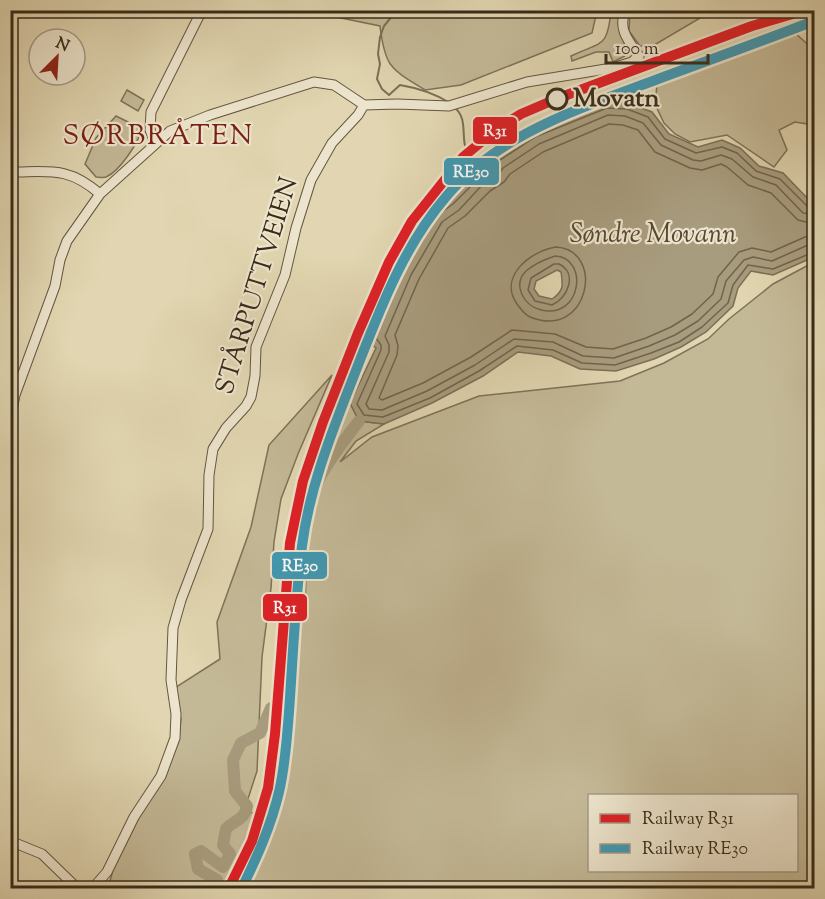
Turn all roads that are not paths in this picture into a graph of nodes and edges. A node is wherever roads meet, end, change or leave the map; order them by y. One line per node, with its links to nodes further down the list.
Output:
1 (202, 10): 4 (street)
2 (625, 10): 3 (street)
3 (364, 105): 4 (street); 10 (street, STÅRPUTTVEIEN)
4 (155, 143): 6 (street)
5 (10, 172): 6 (street)
6 (100, 194): 7 (street)
7 (10, 420)
8 (10, 841): 9 (street)
9 (77, 888)
10 (93, 888)

